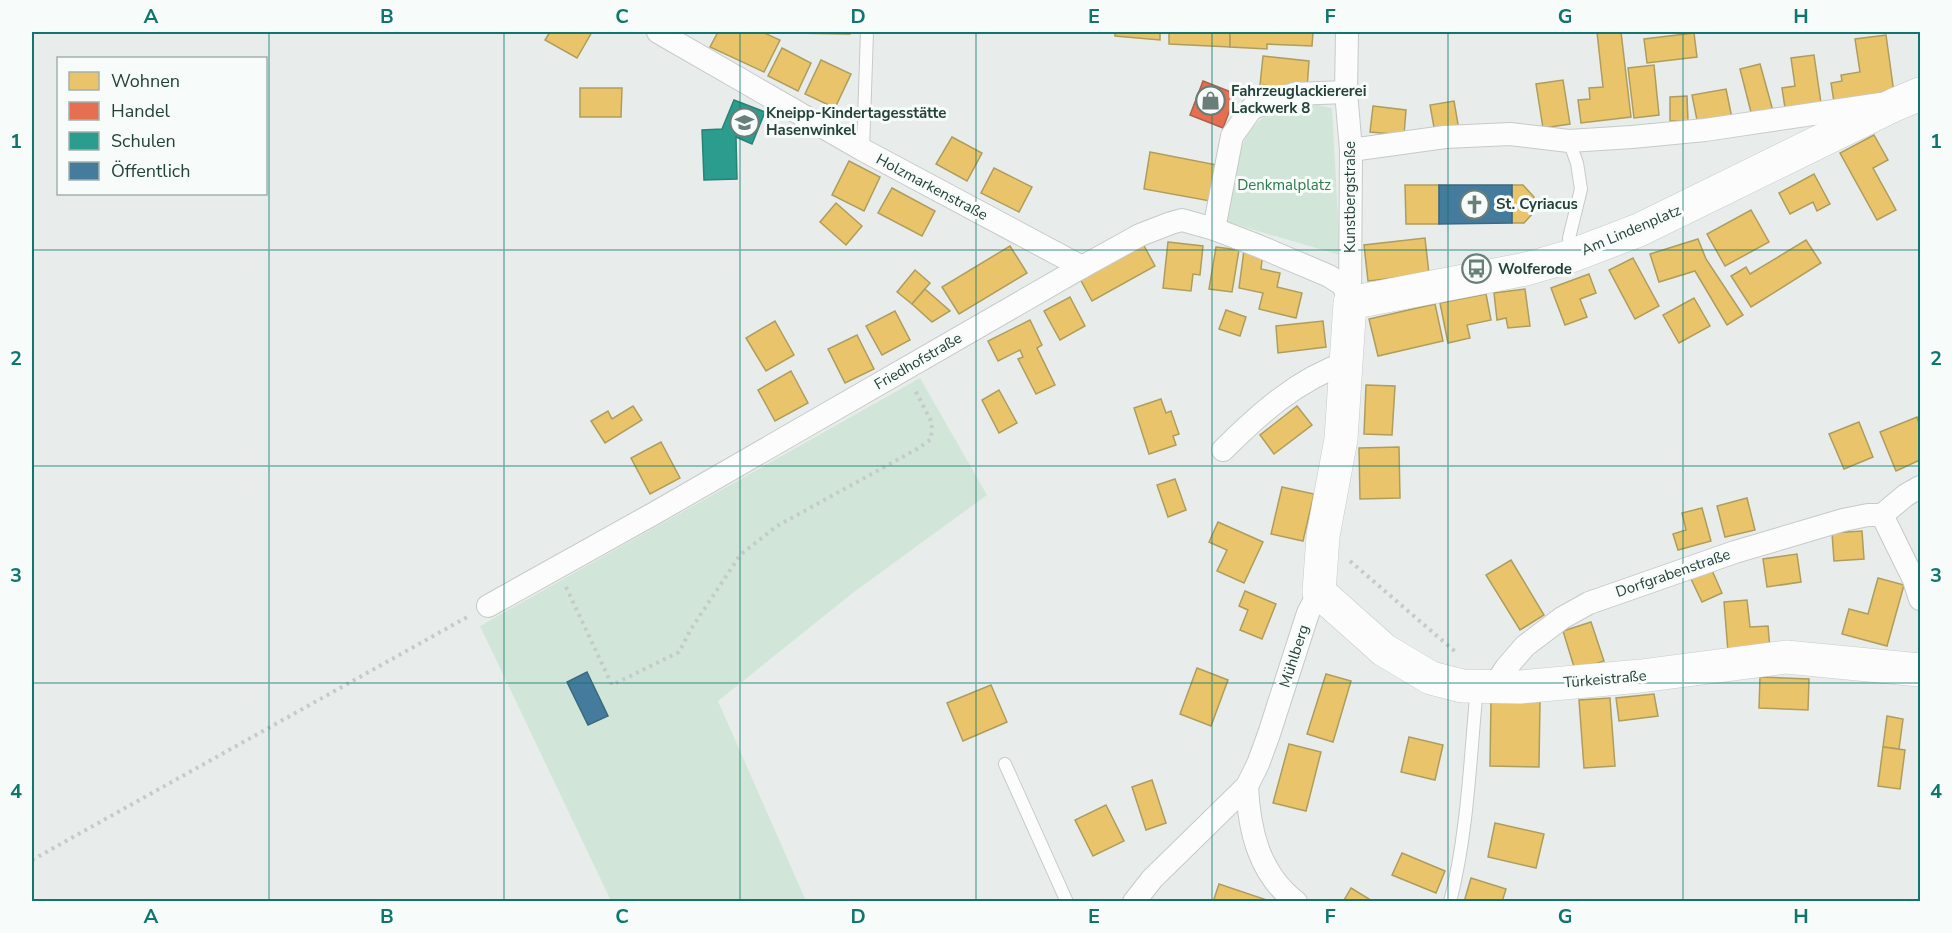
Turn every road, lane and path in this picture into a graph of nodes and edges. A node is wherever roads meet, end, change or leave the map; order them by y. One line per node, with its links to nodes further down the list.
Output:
1 (658, 32): 7 (street, Holzmarkenstraße)
2 (867, 32): 7 (lane)
3 (1347, 32): 4 (street, Kunstbergstraße)
4 (1346, 92): 8 (street, Kunstbergstraße); 9 (street)
5 (1907, 100): 6 (street, Am Lindenplatz); 10 (main road, Am Lindenplatz)
6 (1569, 141): 8 (street, Am Lindenplatz); 10 (lane)
7 (863, 150): 11 (street, Holzmarkenstraße)
8 (1351, 150): 12 (street, Kunstbergstraße)
9 (1214, 229): 11 (street, Friedhofstraße); 12 (street, Friedhofstraße)
10 (1571, 256): 12 (main road, Am Lindenplatz)
11 (1082, 267): 14 (street, Friedhofstraße)
12 (1350, 303): 13 (main road, Mühlberg)
13 (1346, 363): 15 (street); 18 (main road, Mühlberg)
14 (904, 369): 19 (street, Friedhofstraße); 19 (path)
15 (1223, 450)
16 (1920, 487): 17 (street)
17 (1882, 515): 21 (street); 25 (street, Dorfgrabenstraße)
18 (1323, 536): 20 (main road, Mühlberg); 23 (path)
19 (557, 568): 22 (street, Friedhofstraße)
20 (1319, 592): 25 (main road, Türkeistraße); 27 (street, Mühlberg)
21 (1920, 598)
22 (488, 606): 28 (path)
23 (1458, 654)
24 (1920, 670): 25 (main road, Türkeistraße)
25 (1485, 686): 32 (lane)
26 (1005, 764): 29 (lane)
27 (1247, 786): 30 (street, Mühlberg); 31 (street)
28 (32, 860)
29 (1067, 902)
30 (1134, 902)
31 (1296, 902)
32 (1450, 902)

